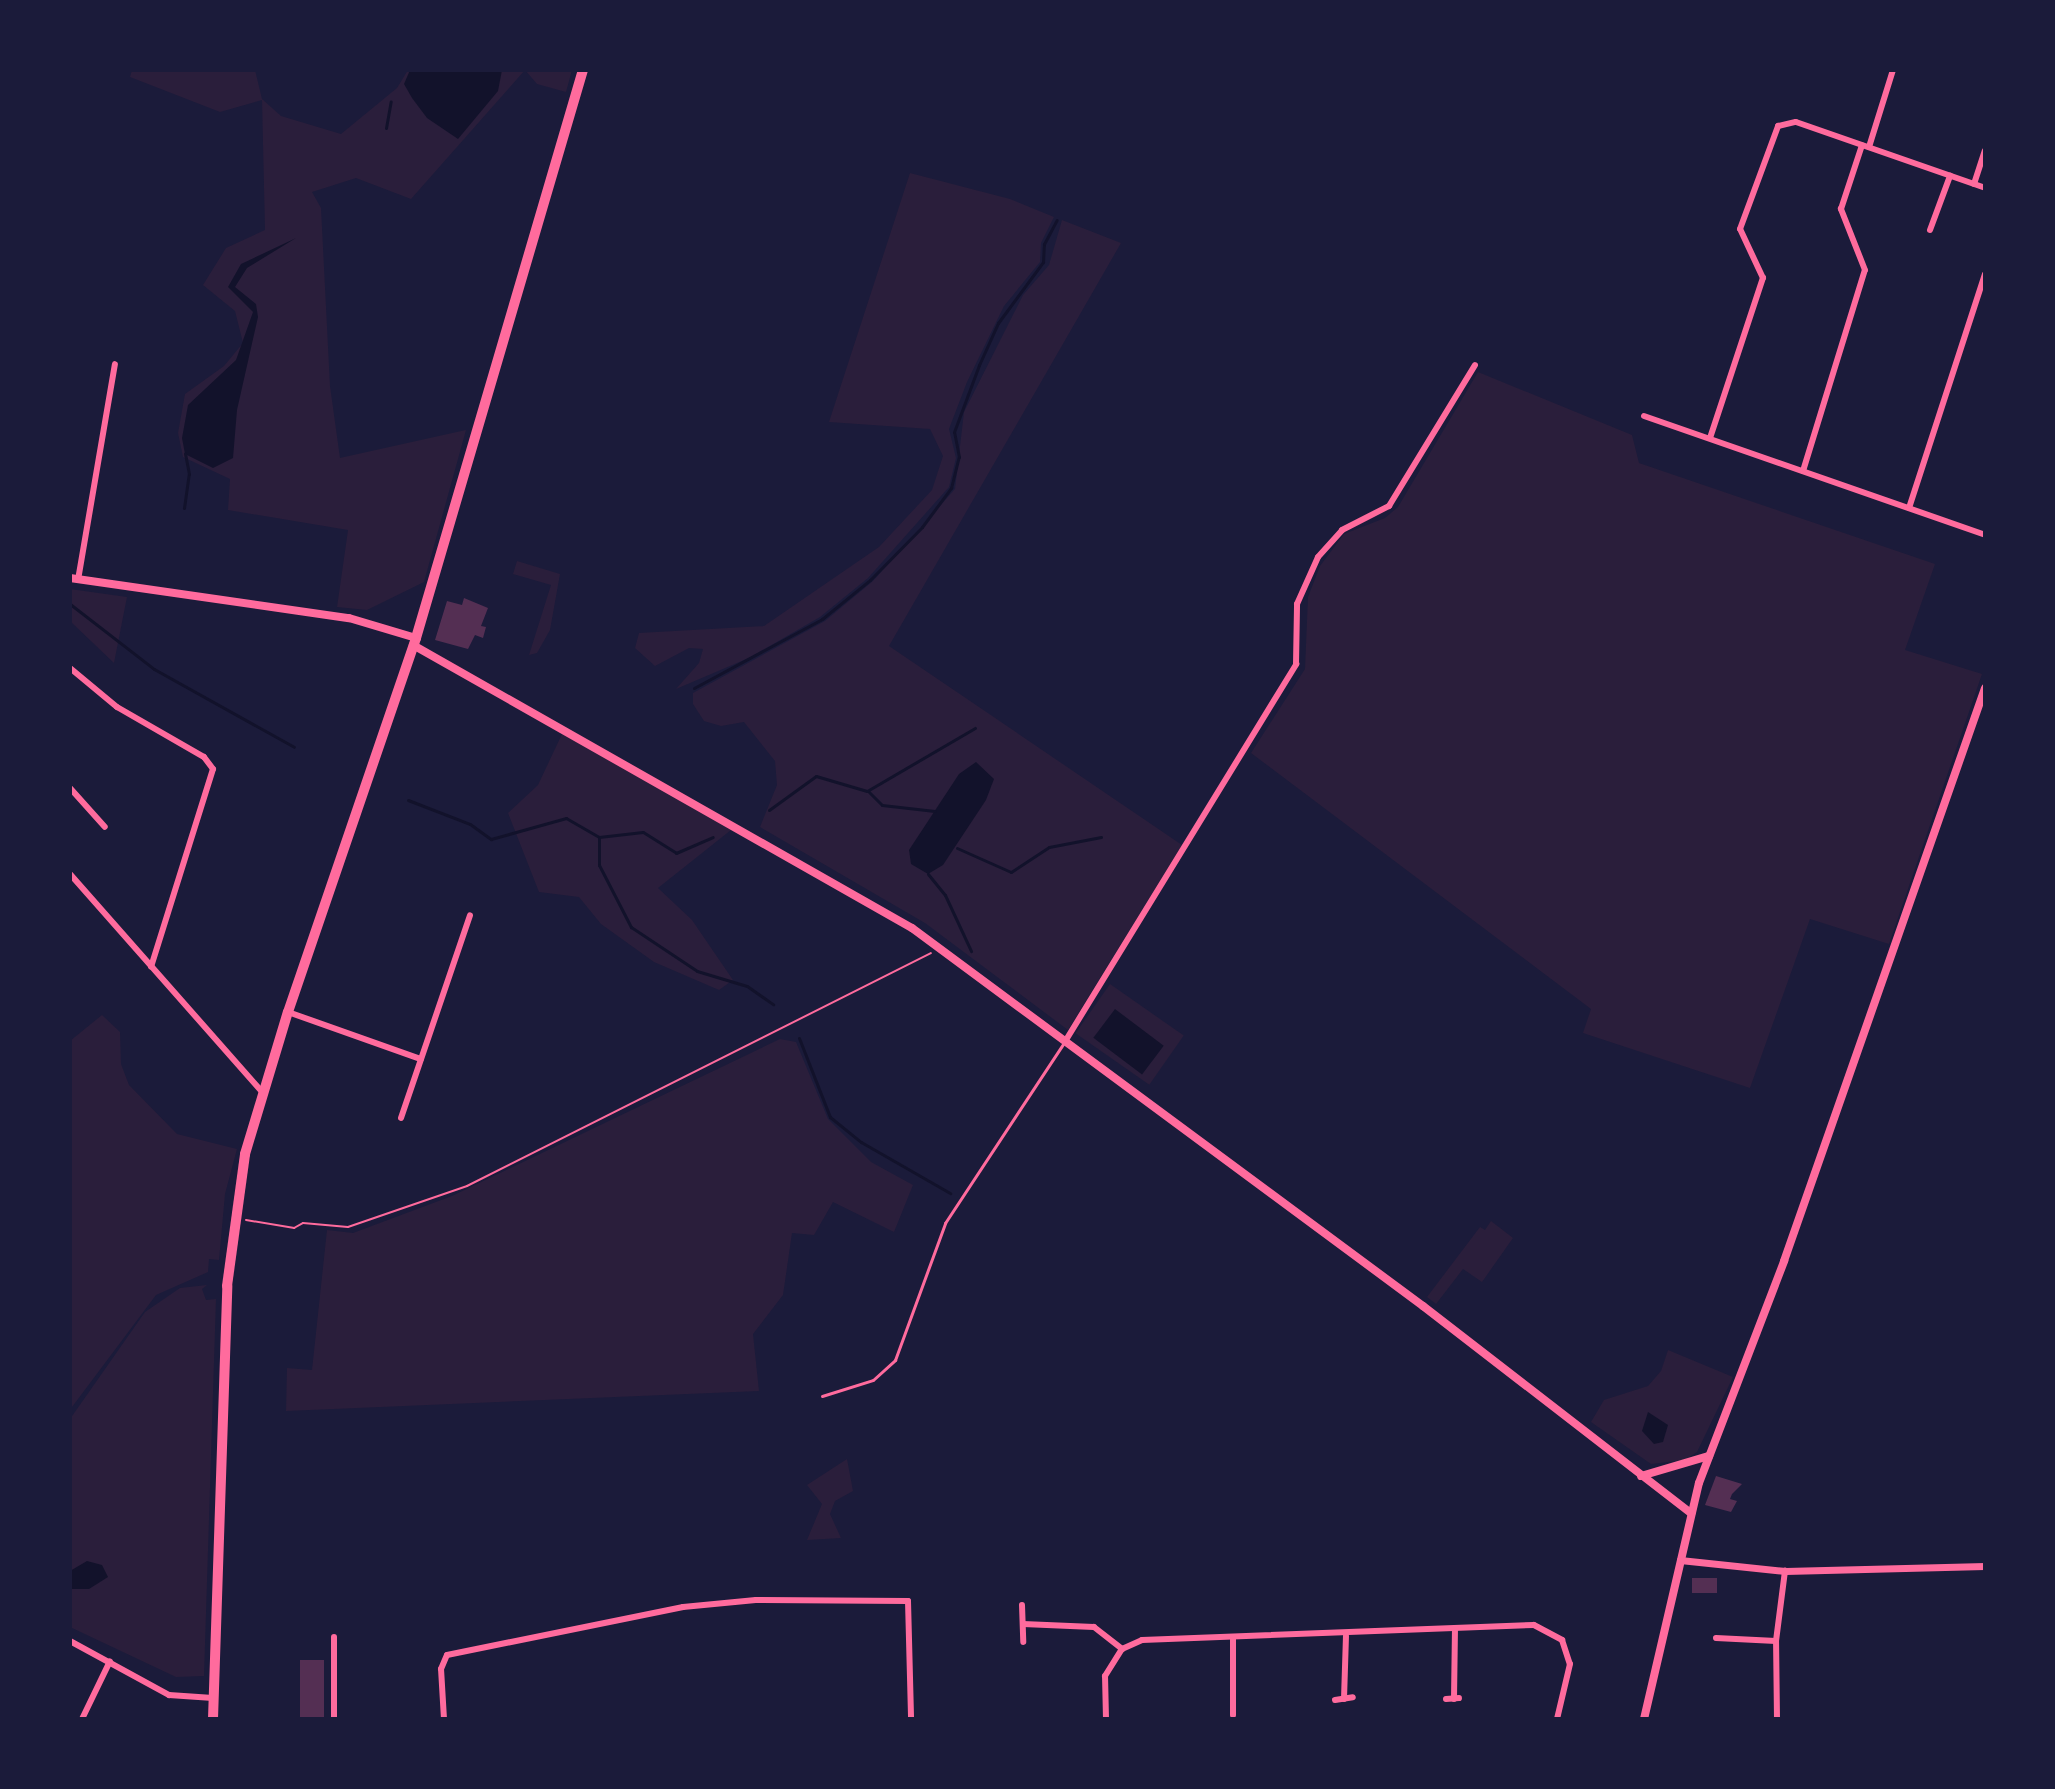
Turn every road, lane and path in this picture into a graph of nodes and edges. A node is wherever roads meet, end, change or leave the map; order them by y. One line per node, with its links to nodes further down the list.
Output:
1 (583, 70): 18 (highway)
2 (1893, 70): 3 (street)
3 (1866, 146): 5 (street); 13 (street); 14 (street)
4 (1985, 151): 6 (street)
5 (1950, 176): 6 (street); 8 (street)
6 (1974, 184): 7 (street)
7 (1985, 188)
8 (1930, 230)
9 (1985, 274): 15 (street)
10 (115, 364): 17 (street)
11 (1475, 365): 28 (street)
12 (1644, 416): 13 (street)
13 (1710, 438): 14 (street)
14 (1803, 471): 15 (street)
15 (1909, 508): 16 (street)
16 (1985, 535)
17 (74, 579): 18 (main road)
18 (415, 642): 25 (main road); 27 (highway)
19 (70, 668): 26 (street)
20 (1985, 688): 34 (main road)
21 (70, 788): 22 (street)
22 (105, 827)
23 (70, 874): 26 (street)
24 (470, 915): 29 (street)
25 (939, 949): 28 (main road); 32 (path)
26 (151, 967): 30 (street)
27 (288, 1012): 29 (street); 30 (highway)
28 (1066, 1040): 33 (lane); 35 (main road)
29 (421, 1059): 31 (street)
30 (263, 1093): 32 (highway)
31 (401, 1118)
32 (234, 1218): 53 (highway)
33 (822, 1396)
34 (1709, 1455): 35 (main road); 36 (main road)
35 (1641, 1476): 36 (main road)
36 (1691, 1513): 37 (main road)
37 (1680, 1560): 39 (street); 65 (main road)
38 (1985, 1566): 39 (street)
39 (1785, 1571): 48 (street)
40 (1022, 1605): 41 (street)
41 (1023, 1624): 49 (street); 50 (street)
42 (1455, 1628): 43 (street); 55 (street); 64 (street)
43 (1346, 1636): 45 (street); 54 (street)
44 (334, 1637): 60 (street)
45 (1233, 1637): 50 (street); 57 (street)
46 (1716, 1638): 48 (street)
47 (70, 1641): 51 (street)
48 (1776, 1641): 66 (street)
49 (1023, 1642)
50 (1122, 1649): 63 (street)
51 (110, 1661): 53 (street); 58 (street)
52 (1353, 1697): 54 (street)
53 (213, 1698): 59 (highway)
54 (1344, 1699): 56 (street)
55 (1453, 1699)
56 (1335, 1700)
57 (1233, 1715)
58 (82, 1719)
59 (213, 1719)
60 (334, 1719)
61 (444, 1719): 62 (street)
62 (911, 1719)
63 (1106, 1719)
64 (1557, 1719)
65 (1644, 1719)
66 (1777, 1719)

